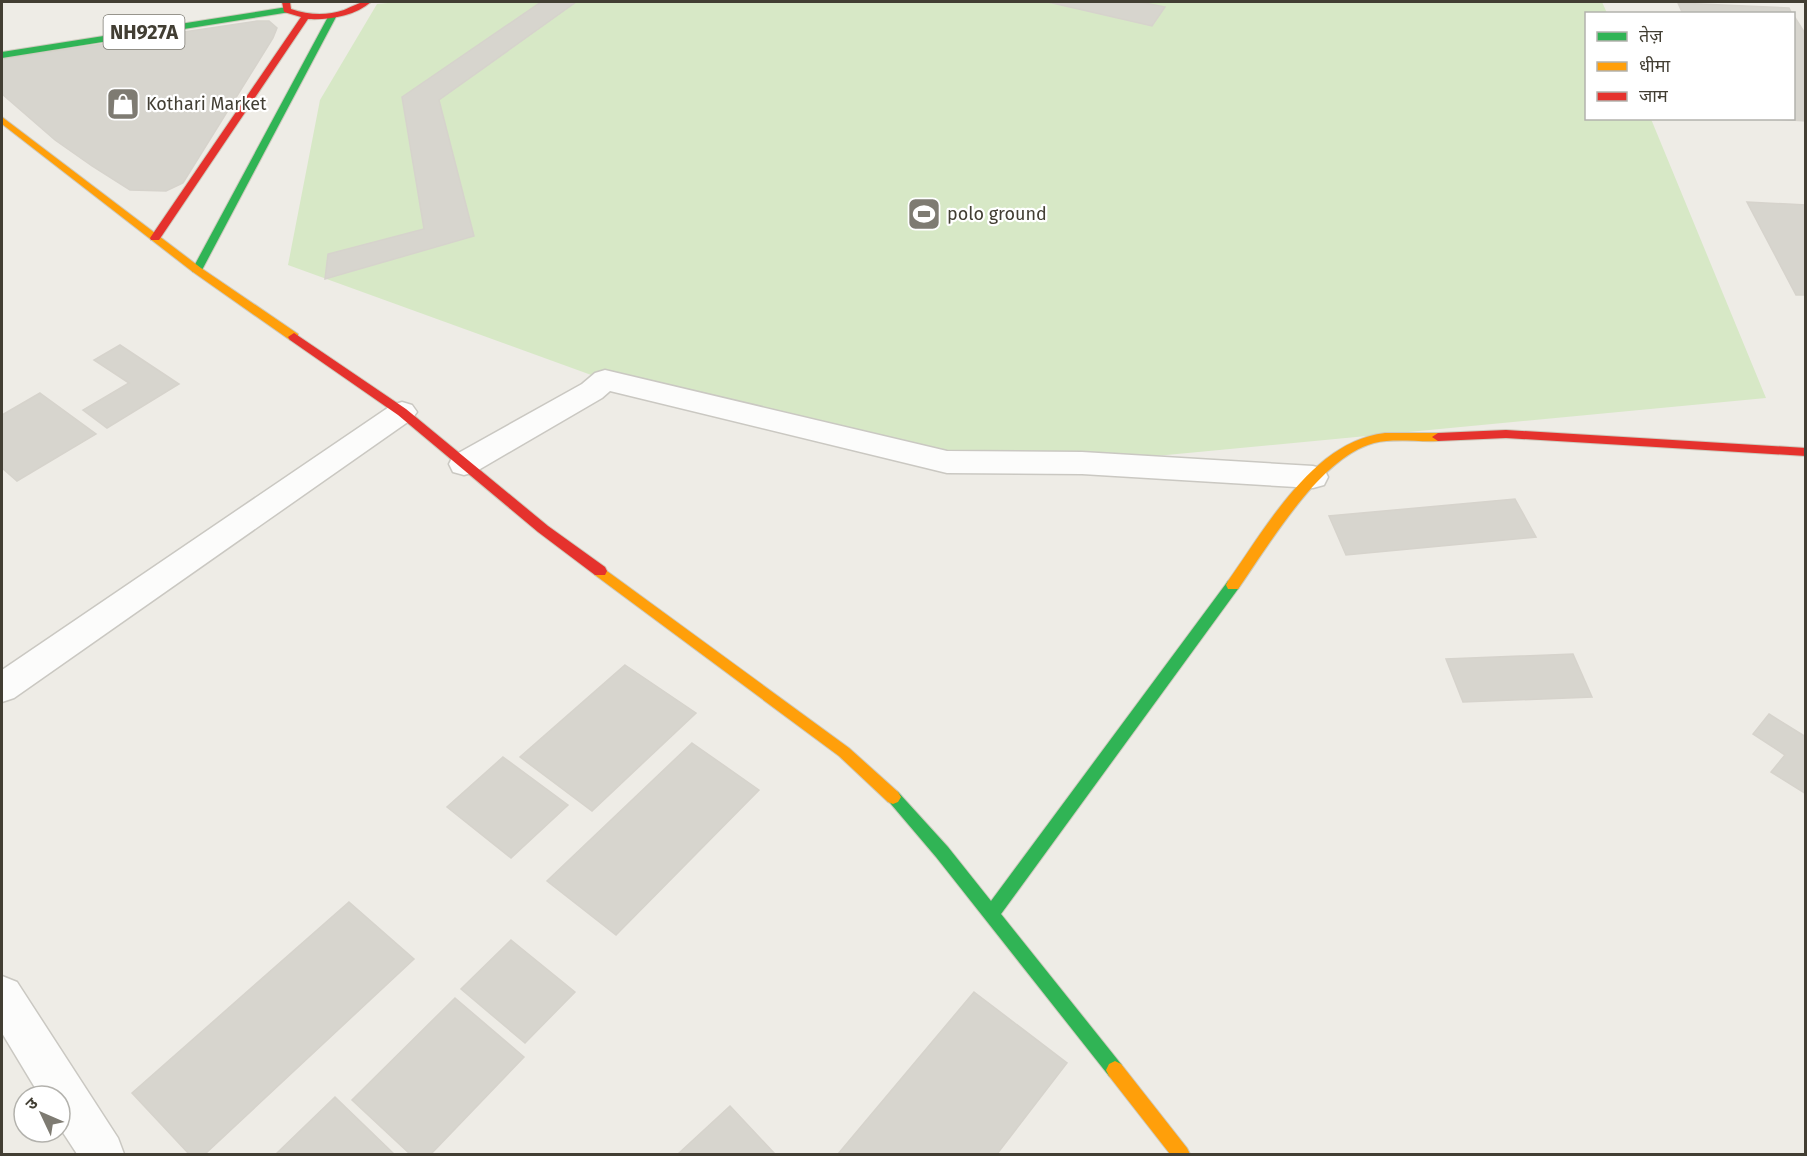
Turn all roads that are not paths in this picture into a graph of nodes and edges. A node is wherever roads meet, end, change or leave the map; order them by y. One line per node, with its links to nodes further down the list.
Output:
1 (268, 2): 6 (main road, NH927A)
2 (367, 2): 5 (main road, NH927A)
3 (286, 6): 4 (main road, NH927A); 7 (main road, NH927A)
4 (305, 17): 5 (main road, NH927A); 9 (main road)
5 (332, 17): 10 (main road)
6 (2, 43)
7 (2, 55)
8 (2, 120): 9 (main road)
9 (155, 238): 10 (main road)
10 (197, 270): 11 (main road)
11 (402, 412): 13 (main road); 15 (street)
12 (1806, 452): 14 (main road)
13 (464, 464): 14 (street); 16 (main road)
14 (1313, 477): 16 (main road)
15 (2, 688)
16 (991, 914): 19 (main road)
17 (2, 996): 18 (street)
18 (102, 1155)
19 (1181, 1155)

